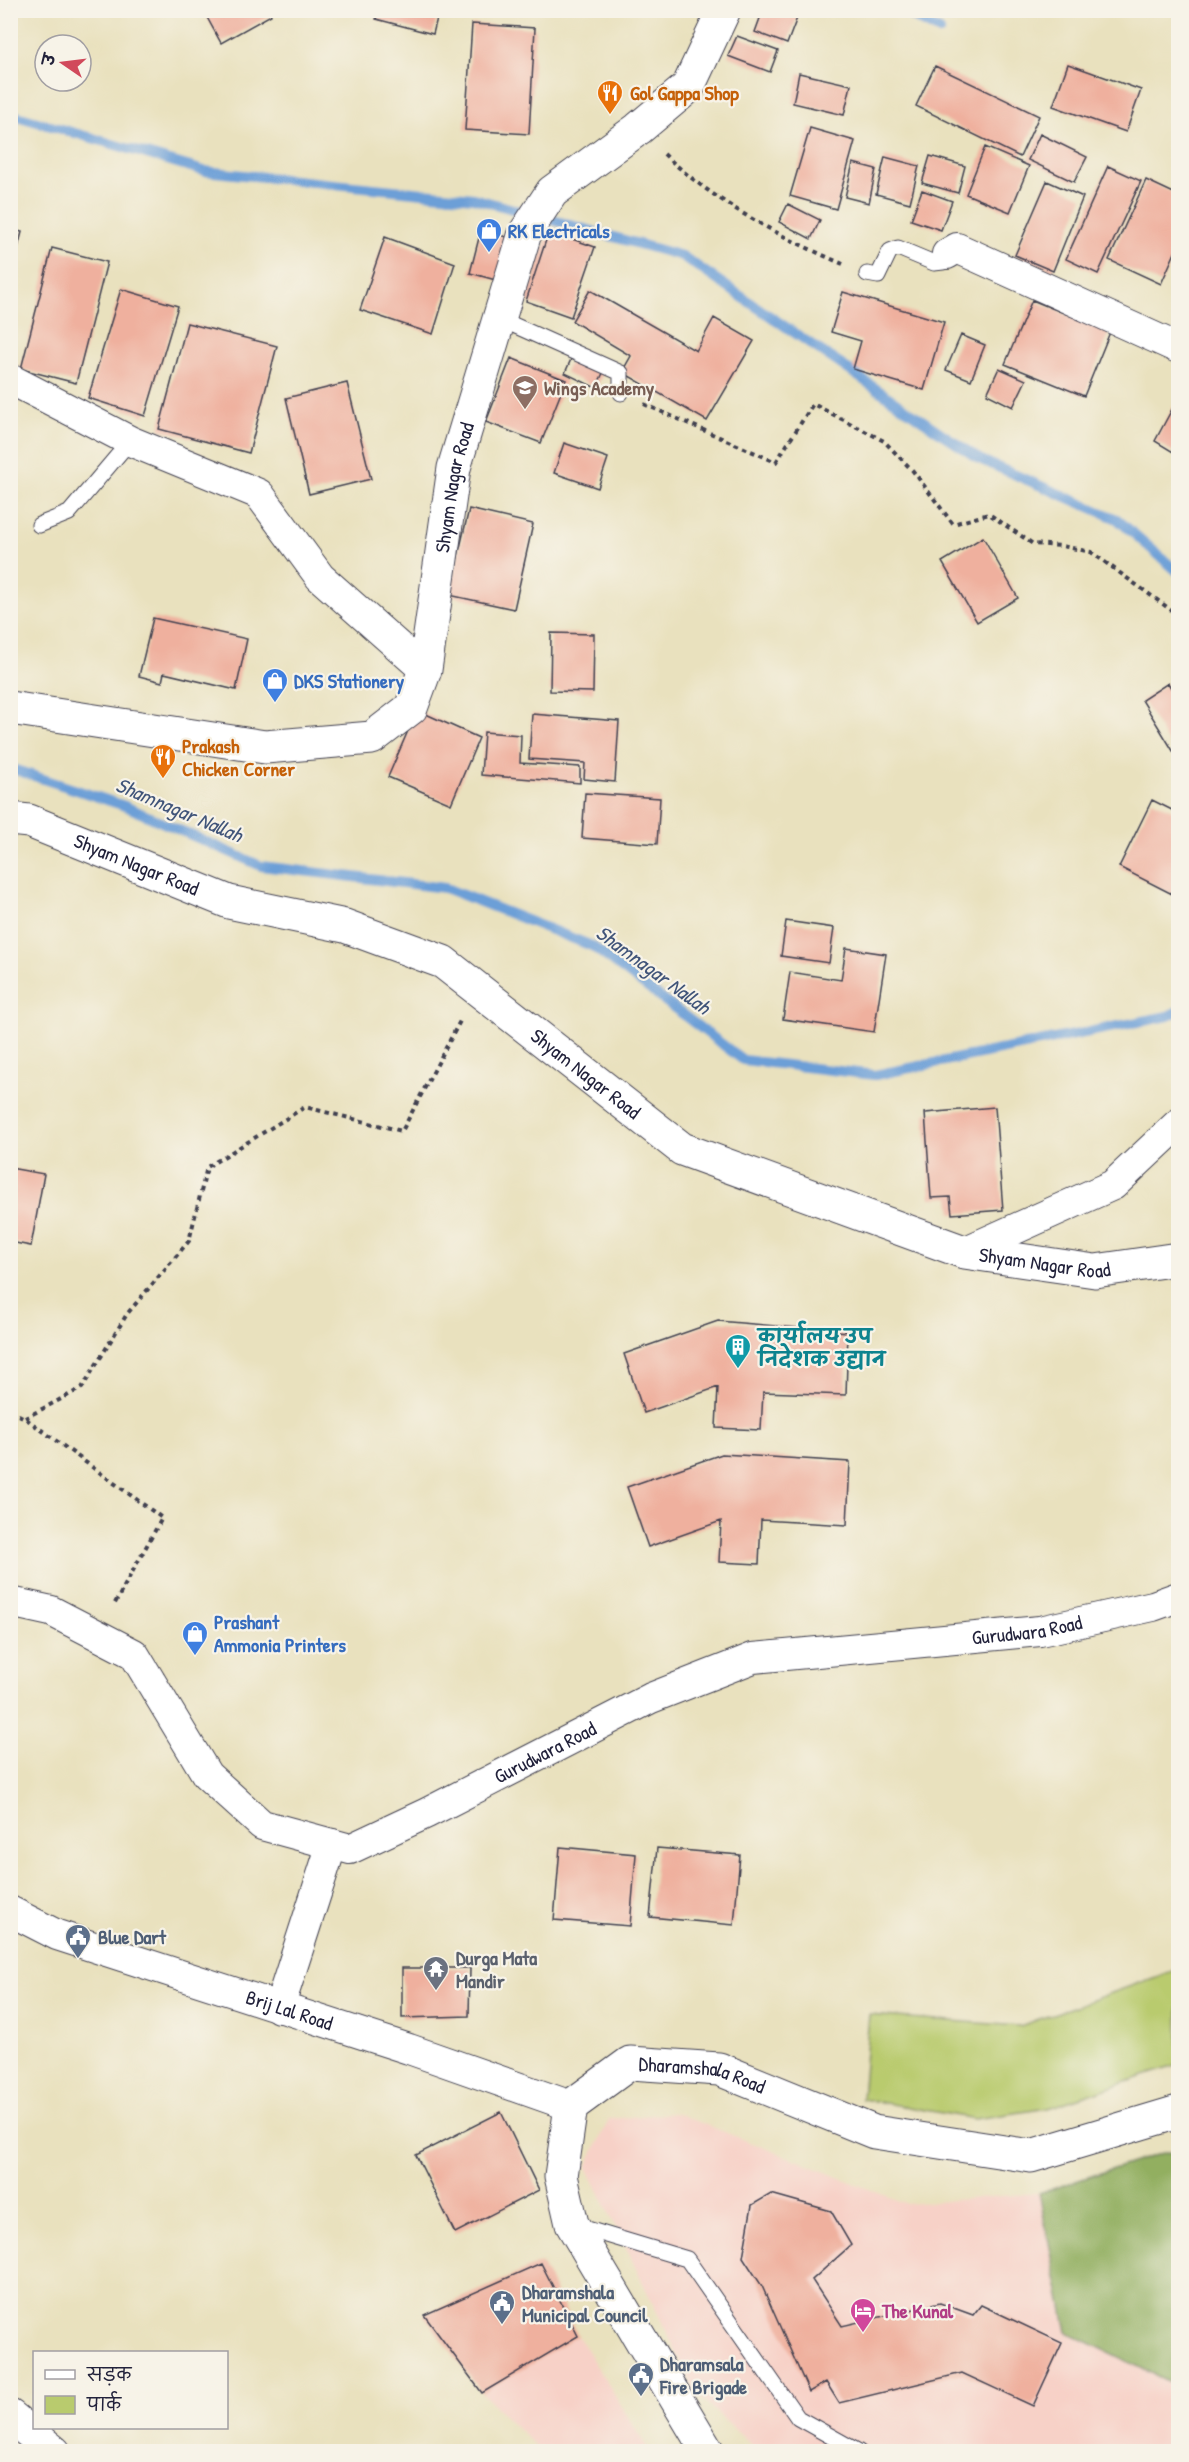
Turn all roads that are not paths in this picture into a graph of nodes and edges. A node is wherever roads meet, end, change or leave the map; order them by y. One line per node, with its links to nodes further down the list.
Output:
1 (724, 10): 4 (street, Shyam Nagar Road)
2 (947, 254): 3 (lane); 5 (street)
3 (867, 274)
4 (498, 318): 7 (lane); 10 (street, Shyam Nagar Road)
5 (1179, 348)
6 (10, 379): 8 (street)
7 (621, 393)
8 (130, 441): 9 (lane); 10 (street)
9 (39, 525)
10 (425, 670): 11 (street, Shyam Nagar Road)
11 (10, 708)
12 (10, 819): 14 (street, Shyam Nagar Road)
13 (1179, 1124): 14 (street)
14 (964, 1252): 15 (street, Shyam Nagar Road)
15 (1179, 1259)
16 (1179, 1597): 18 (street, Gurudwara Road)
17 (10, 1602): 18 (street, Gurudwara Road)
18 (332, 1844): 20 (street)
19 (10, 1911): 20 (street, Brij Lal Road)
20 (279, 2008): 21 (street, Brij Lal Road)
21 (571, 2106): 22 (street, Dharamshala Road); 23 (street)
22 (1179, 2112)
23 (572, 2224): 26 (street); 27 (lane)
24 (10, 2416): 25 (street)
25 (54, 2451)
26 (708, 2451)
27 (859, 2451)

